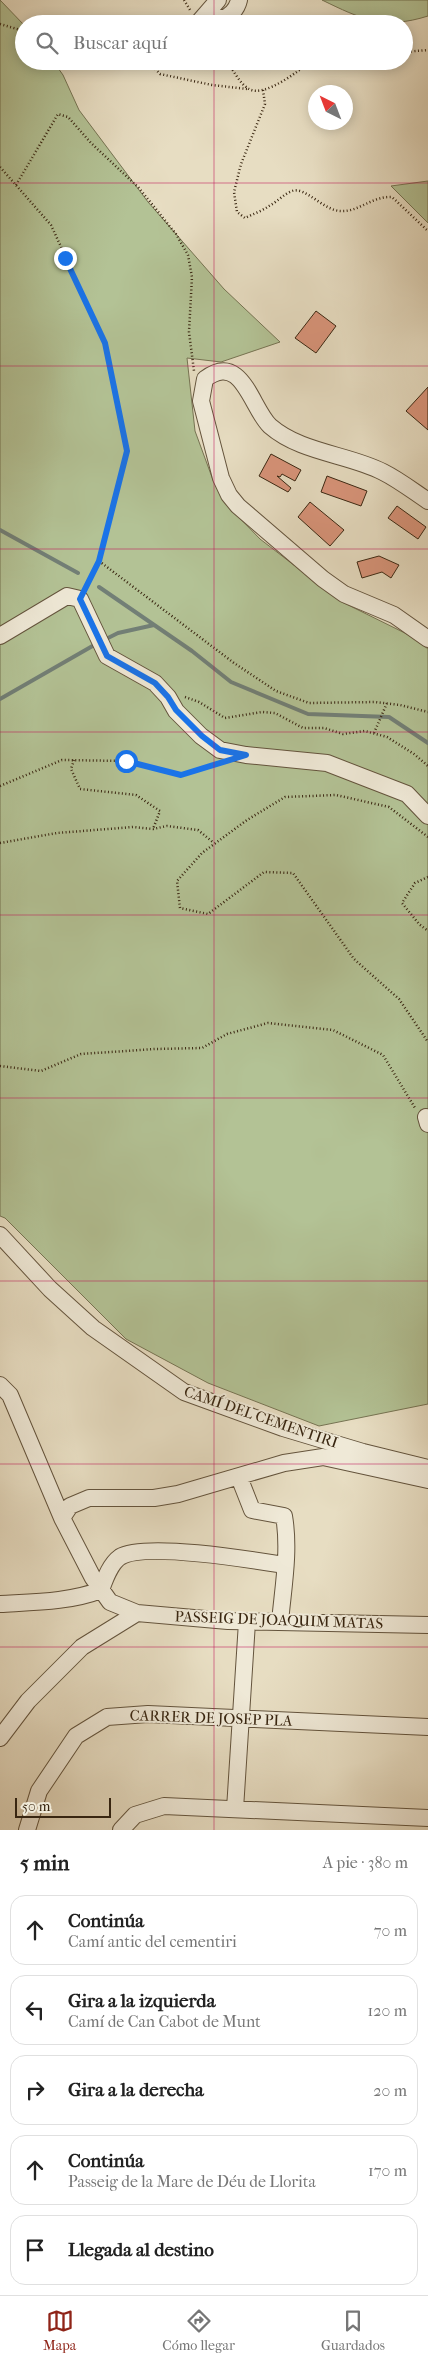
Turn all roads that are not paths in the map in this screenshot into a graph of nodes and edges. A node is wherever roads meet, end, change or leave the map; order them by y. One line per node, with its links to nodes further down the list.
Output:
1 (239, 0): 2 (street)
2 (228, 15)
3 (428, 501): 5 (street)
4 (0, 636): 6 (street)
5 (428, 639)
6 (428, 816)
7 (0, 1235): 9 (street, CAMÍ DEL CEMENTIRI)
8 (0, 1386): 12 (street, PASSEIG DE JOAQUIM MATAS)
9 (428, 1468)
10 (238, 1477): 11 (street); 12 (street); 13 (street)
11 (428, 1480)
12 (62, 1518): 14 (street, PASSEIG DE JOAQUIM MATAS)
13 (284, 1565): 14 (street); 18 (street)
14 (102, 1590): 15 (street); 16 (street, PASSEIG DE JOAQUIM MATAS)
15 (0, 1604)
16 (137, 1613): 17 (street, PASSEIG DE JOAQUIM MATAS); 22 (street)
17 (247, 1622): 18 (street, PASSEIG DE JOAQUIM MATAS); 20 (street)
18 (280, 1622): 19 (street, PASSEIG DE JOAQUIM MATAS)
19 (428, 1625)
20 (243, 1718): 21 (street, CARRER DE JOSEP PLA); 23 (street); 25 (street, CARRER DE JOSEP PLA)
21 (428, 1727)
22 (0, 1738)
23 (235, 1809): 24 (street); 26 (street)
24 (428, 1818)
25 (27, 1830)
26 (121, 1830)

